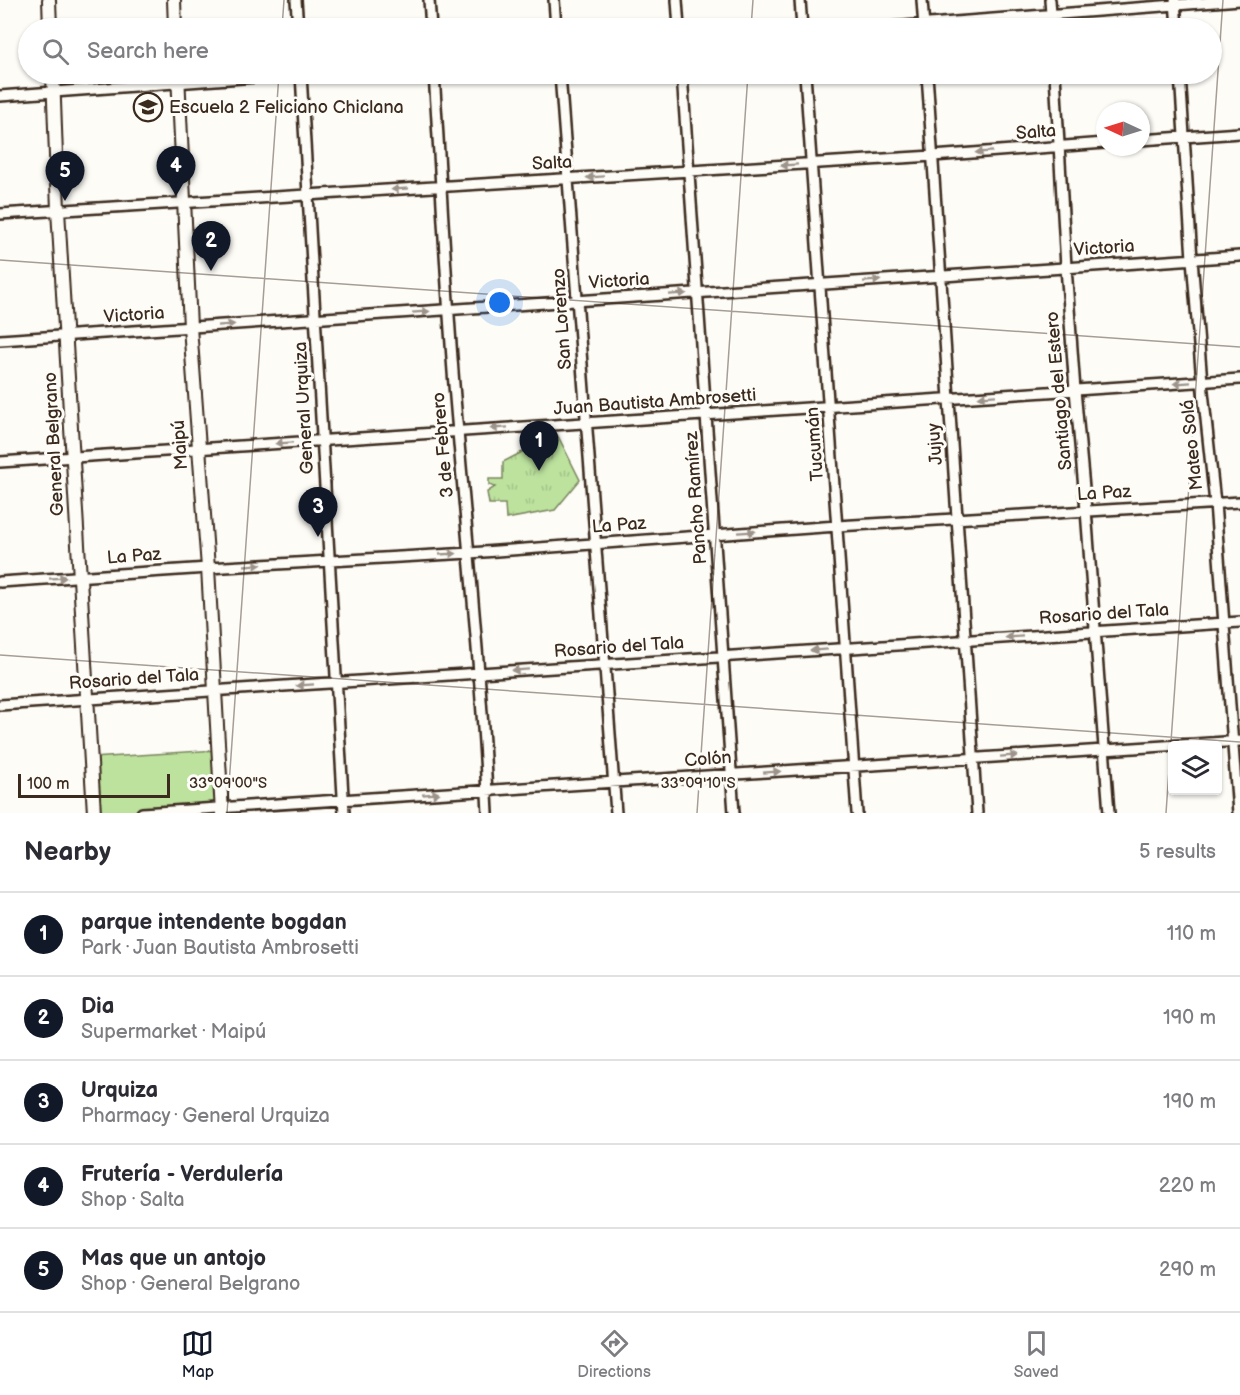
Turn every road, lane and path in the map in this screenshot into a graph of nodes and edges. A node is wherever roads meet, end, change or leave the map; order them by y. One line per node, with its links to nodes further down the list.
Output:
1 (49, 0): 13 (street)
2 (174, 0): 14 (street)
3 (296, 0): 15 (street)
4 (429, 0): 16 (street)
5 (554, 0): 17 (street)
6 (677, 0): 18 (street)
7 (800, 0): 19 (street)
8 (922, 0): 20 (street)
9 (1050, 0): 12 (street)
10 (1240, 0): 11 (street)
11 (1175, 3): 12 (street); 23 (street)
12 (1051, 15): 21 (street); 22 (street)
13 (50, 18)
14 (175, 18)
15 (297, 18)
16 (430, 18)
17 (555, 18)
18 (678, 18)
19 (801, 18)
20 (923, 18)
21 (1019, 18)
22 (1051, 18)
23 (1176, 18)
24 (53, 84): 35 (street, General Belgrano)
25 (125, 84): 35 (street)
26 (178, 84): 48 (street, Maipú)
27 (302, 84): 47 (street, General Urquiza)
28 (435, 84): 46 (street, 3 de Febrero)
29 (561, 84): 45 (street, San Lorenzo)
30 (683, 84): 44 (street, Pancho Ramírez)
31 (806, 84): 43 (street, Tucumán)
32 (928, 84): 42 (street, Jujuy)
33 (1056, 84): 41 (street, Santiago del Estero)
34 (1181, 84): 38 (street, Mateo Solá)
35 (54, 92): 36 (street); 49 (street, General Belgrano)
36 (0, 96)
37 (1240, 133): 38 (street)
38 (1185, 137): 39 (street); 52 (street, Mateo Solá)
39 (1150, 139)
40 (1096, 144): 41 (street, Salta)
41 (1059, 146): 42 (street, Salta, one-way to 42); 53 (street, Santiago del Estero)
42 (933, 156): 43 (street, Salta); 54 (street, Jujuy)
43 (812, 163): 44 (street, Salta, one-way to 44); 55 (street, Tucumán)
44 (689, 171): 45 (street, Salta, one-way to 45); 56 (street, Pancho Ramírez)
45 (568, 178): 46 (street, Salta); 57 (street, San Lorenzo)
46 (441, 186): 47 (street, Salta, one-way to 47); 58 (street, 3 de Febrero)
47 (308, 194): 48 (street, Salta); 59 (street, General Urquiza)
48 (183, 202): 49 (street, Salta); 60 (street, Maipú)
49 (58, 210): 50 (street, Salta); 61 (street, General Belgrano)
50 (0, 214)
51 (1240, 256): 52 (street, Victoria)
52 (1192, 259): 53 (street, Victoria); 64 (street, Mateo Solá)
53 (1066, 267): 54 (street, Victoria); 65 (street, Santiago del Estero)
54 (941, 276): 55 (street, Victoria, one-way to 54); 66 (street, Jujuy)
55 (820, 284): 56 (street, Victoria); 67 (street, Tucumán)
56 (698, 293): 57 (street, Victoria, one-way to 56); 68 (street, Pancho Ramírez)
57 (577, 301): 58 (street, Victoria); 69 (street, San Lorenzo)
58 (448, 310): 59 (street, Victoria, one-way to 58); 70 (street, 3 de Febrero)
59 (315, 319): 60 (street, Victoria, one-way to 59); 71 (street, General Urquiza)
60 (190, 327): 61 (street, Victoria); 72 (street, Maipú)
61 (66, 336): 62 (street, Victoria); 73 (street, General Belgrano)
62 (0, 340)
63 (1240, 379): 64 (street, Juan Bautista Ambrosetti)
64 (1202, 382): 65 (street, Juan Bautista Ambrosetti, one-way to 65); 75 (street, Mateo Solá)
65 (1075, 390): 66 (street, Juan Bautista Ambrosetti, one-way to 66); 77 (street, Santiago del Estero)
66 (949, 399): 67 (street, Juan Bautista Ambrosetti); 78 (street, Jujuy)
67 (829, 406): 68 (street, Juan Bautista Ambrosetti); 79 (street, Tucumán)
68 (706, 415): 69 (street, Juan Bautista Ambrosetti); 80 (street, Pancho Ramírez)
69 (586, 423): 70 (street, Juan Bautista Ambrosetti, one-way to 70); 81 (street, San Lorenzo)
70 (458, 431): 71 (street, Juan Bautista Ambrosetti); 82 (street, 3 de Febrero)
71 (322, 440): 72 (street, Juan Bautista Ambrosetti, one-way to 72); 83 (street, General Urquiza)
72 (198, 449): 73 (street, Juan Bautista Ambrosetti); 84 (street, Maipú)
73 (72, 457): 74 (street, Juan Bautista Ambrosetti); 85 (street, General Belgrano)
74 (0, 462)
75 (1215, 502): 76 (street, La Paz); 77 (street, La Paz); 88 (street, Mateo Solá)
76 (1240, 502)
77 (1086, 510): 78 (street, La Paz); 89 (street, Santiago del Estero)
78 (957, 518): 79 (street, La Paz); 90 (street, Jujuy)
79 (837, 526): 80 (street, La Paz, one-way to 79); 91 (street, Tucumán)
80 (715, 535): 81 (street, La Paz); 92 (street, Pancho Ramírez)
81 (595, 543): 82 (street, La Paz); 93 (street, San Lorenzo)
82 (470, 553): 83 (street, La Paz, one-way to 82); 94 (street, 3 de Febrero)
83 (329, 561): 84 (street, La Paz, one-way to 83); 95 (street, General Urquiza)
84 (208, 568): 85 (street, La Paz); 96 (street, Maipú)
85 (80, 577): 86 (street, La Paz, one-way to 85); 97 (street, General Belgrano)
86 (0, 582)
87 (1240, 622): 88 (street, Rosario del Tala)
88 (1224, 623): 89 (street, Rosario del Tala); 99 (street, Mateo Solá)
89 (1095, 632): 90 (street, Rosario del Tala, one-way to 90); 100 (street, Santiago del Estero)
90 (965, 640): 91 (street, Rosario del Tala); 101 (street, Jujuy)
91 (846, 648): 92 (street, Rosario del Tala, one-way to 92); 102 (street, Tucumán)
92 (723, 656): 93 (street, Rosario del Tala); 103 (street, Pancho Ramírez)
93 (604, 664): 94 (street, Rosario del Tala, one-way to 94); 104 (street, San Lorenzo)
94 (478, 673): 95 (street, Rosario del Tala); 105 (street, 3 de Febrero)
95 (336, 682): 96 (street, Rosario del Tala, one-way to 96); 106 (street, General Urquiza)
96 (215, 691): 97 (street, Rosario del Tala); 107 (street, Maipú)
97 (87, 699): 98 (street, Rosario del Tala); 108 (street, General Belgrano)
98 (0, 705)
99 (1237, 741): 100 (street, Colón); 117 (street, Mateo Solá)
100 (1103, 750): 101 (street, Colón, one-way to 100); 116 (street, Santiago del Estero)
101 (973, 759): 102 (street, Colón); 115 (street, Jujuy)
102 (854, 766): 103 (street, Colón, one-way to 102); 114 (street, Tucumán)
103 (731, 774): 104 (street, Colón); 113 (street, Pancho Ramírez)
104 (613, 782): 105 (street, Colón); 112 (street, San Lorenzo)
105 (487, 790): 106 (street, Colón, one-way to 105); 111 (street, 3 de Febrero)
106 (343, 800): 107 (street, Colón); 110 (street, General Urquiza)
107 (222, 810): 109 (street, Colón)
108 (94, 813)
109 (142, 813)
110 (344, 813)
111 (488, 813)
112 (616, 813)
113 (734, 813)
114 (857, 813)
115 (976, 813)
116 (1109, 813)
117 (1238, 813)

